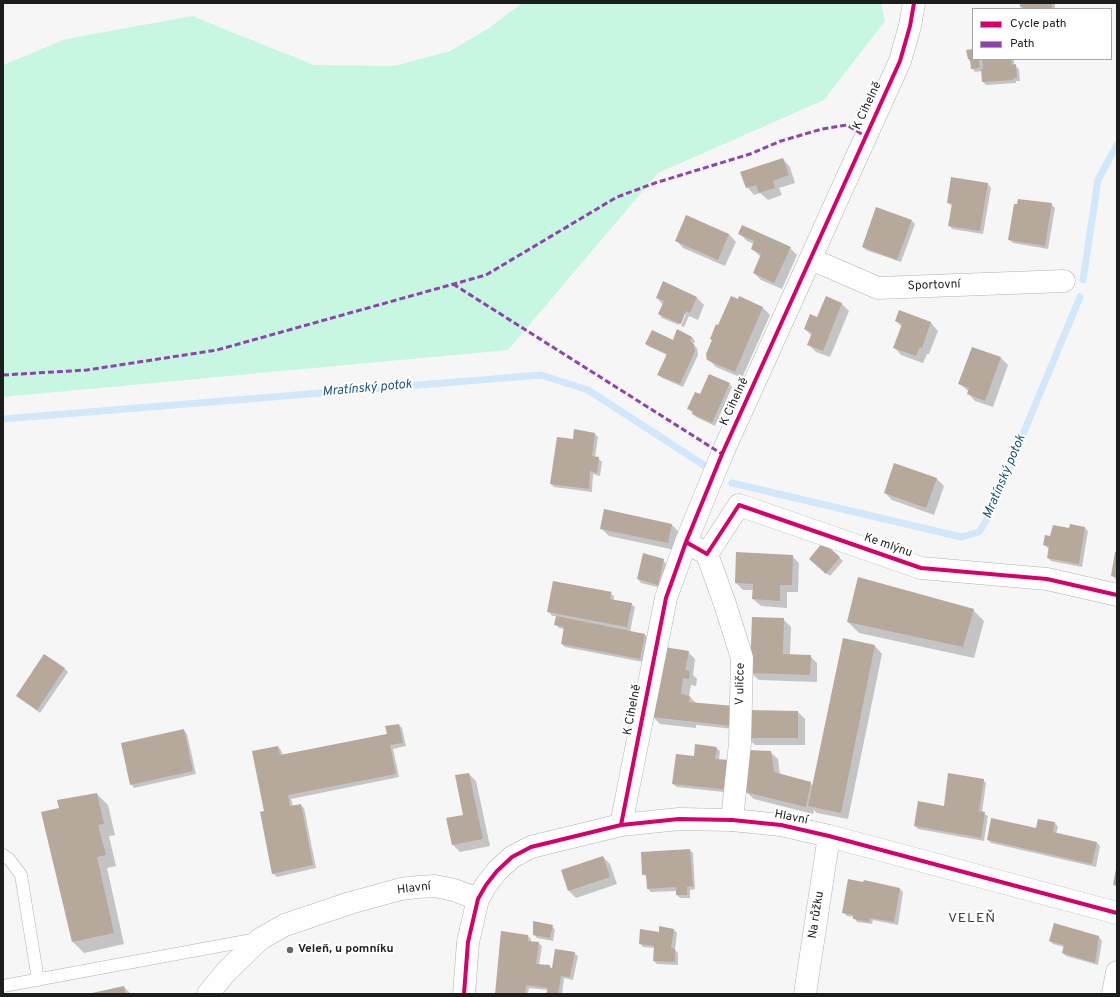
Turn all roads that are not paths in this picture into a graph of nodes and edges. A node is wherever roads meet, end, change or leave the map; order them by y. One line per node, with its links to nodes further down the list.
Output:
1 (914, 3): 2 (street, K Cihelně)
2 (811, 259): 3 (street, Sportovní); 4 (street, K Cihelně)
3 (1064, 281)
4 (686, 542): 5 (street); 8 (street, K Cihelně)
5 (707, 554): 6 (street, Ke mlýnu); 7 (street, V uličce)
6 (1117, 595)
7 (732, 820): 8 (street, Hlavní); 9 (street, Hlavní)
8 (621, 824): 11 (street, Hlavní)
9 (829, 836): 12 (street, Hlavní); 19 (street, Na růžku)
10 (3, 855): 15 (lane)
11 (478, 900): 13 (street, Hlavní); 18 (street)
12 (1117, 913)
13 (260, 938): 15 (lane); 17 (street, Hlavní)
14 (1117, 972): 20 (street)
15 (38, 980): 16 (lane)
16 (3, 986)
17 (208, 994)
18 (464, 994)
19 (805, 994)
20 (1113, 994)

